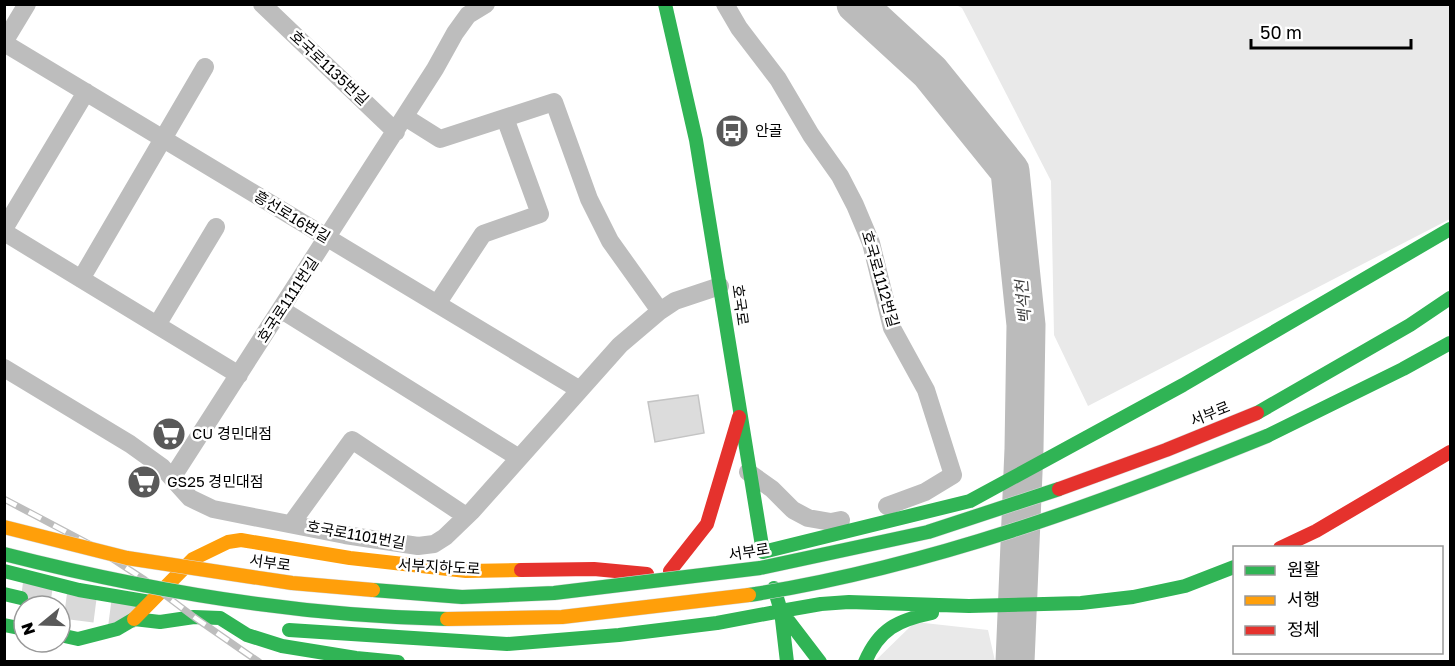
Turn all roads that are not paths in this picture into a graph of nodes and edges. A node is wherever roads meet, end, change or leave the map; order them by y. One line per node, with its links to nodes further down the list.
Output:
1 (27, 4): 6 (street)
2 (262, 4): 10 (street, 호국로1135번길)
3 (665, 4): 17 (main road, 호국로)
4 (725, 4): 30 (street, 호국로1112번길)
5 (481, 6): 10 (street, 호국로1111번길)
6 (4, 43): 8 (street, 흥선로16번길)
7 (205, 67): 11 (street)
8 (86, 92): 11 (street, 흥선로16번길); 13 (street)
9 (505, 118): 10 (street, 호국로1135번길); 19 (street); 21 (street, 호국로1135번길)
10 (400, 124): 15 (street, 호국로1111번길)
11 (165, 139): 15 (street, 흥선로16번길); 16 (street)
12 (216, 227): 22 (street)
13 (4, 230): 16 (street)
14 (1450, 230): 36 (main road)
15 (328, 238): 19 (street, 흥선로16번길); 20 (street, 호국로1111번길)
16 (81, 279): 22 (street)
17 (720, 286): 21 (street, 호국로1101번길); 27 (main road, 호국로)
18 (1450, 298): 34 (main road, 서부로, bridge)
19 (437, 304): 26 (street, 흥선로16번길)
20 (282, 310): 25 (street, 호국로1111번길); 29 (street)
21 (660, 311): 26 (street, 호국로1101번길)
22 (157, 325): 25 (street)
23 (1450, 343): 39 (main road, bridge)
24 (4, 368): 31 (street, 호국로1101번길)
25 (239, 375): 31 (street, 호국로1111번길)
26 (580, 390): 29 (street, 호국로1101번길)
27 (739, 417): 30 (main road, 호국로); 44 (main road)
28 (1450, 452): 37 (main road)
29 (519, 458): 32 (street, 호국로1101번길)
30 (748, 472): 35 (main road, 호국로)
31 (172, 478): 33 (street, 호국로1101번길)
32 (466, 516): 33 (street, 호국로1101번길); 33 (street)
33 (291, 524)
34 (4, 527)
35 (758, 529): 36 (main road); 40 (main road, 호국로)
36 (834, 533): 40 (main road, 서부로)
37 (1284, 546)
38 (219, 548): 45 (main road); 46 (main road); 49 (main road)
39 (4, 554)
40 (752, 554): 44 (main road, 서부로); 48 (main road, 호국로)
41 (241, 565): 45 (main road, 서부지하도로)
42 (1233, 567): 47 (main road)
43 (4, 571): 46 (main road)
44 (670, 571): 45 (main road, 서부로)
45 (641, 577)
46 (150, 602): 50 (main road)
47 (969, 606): 48 (main road); 58 (main road)
48 (781, 611): 53 (main road); 56 (main road, 호국로); 57 (main road, 호국로)
49 (220, 618): 50 (main road); 55 (main road)
50 (134, 619): 52 (main road)
51 (289, 630): 53 (main road)
52 (72, 638)
53 (507, 644): 54 (main road)
54 (537, 654)
55 (398, 662)
56 (787, 662)
57 (820, 662)
58 (865, 662)

